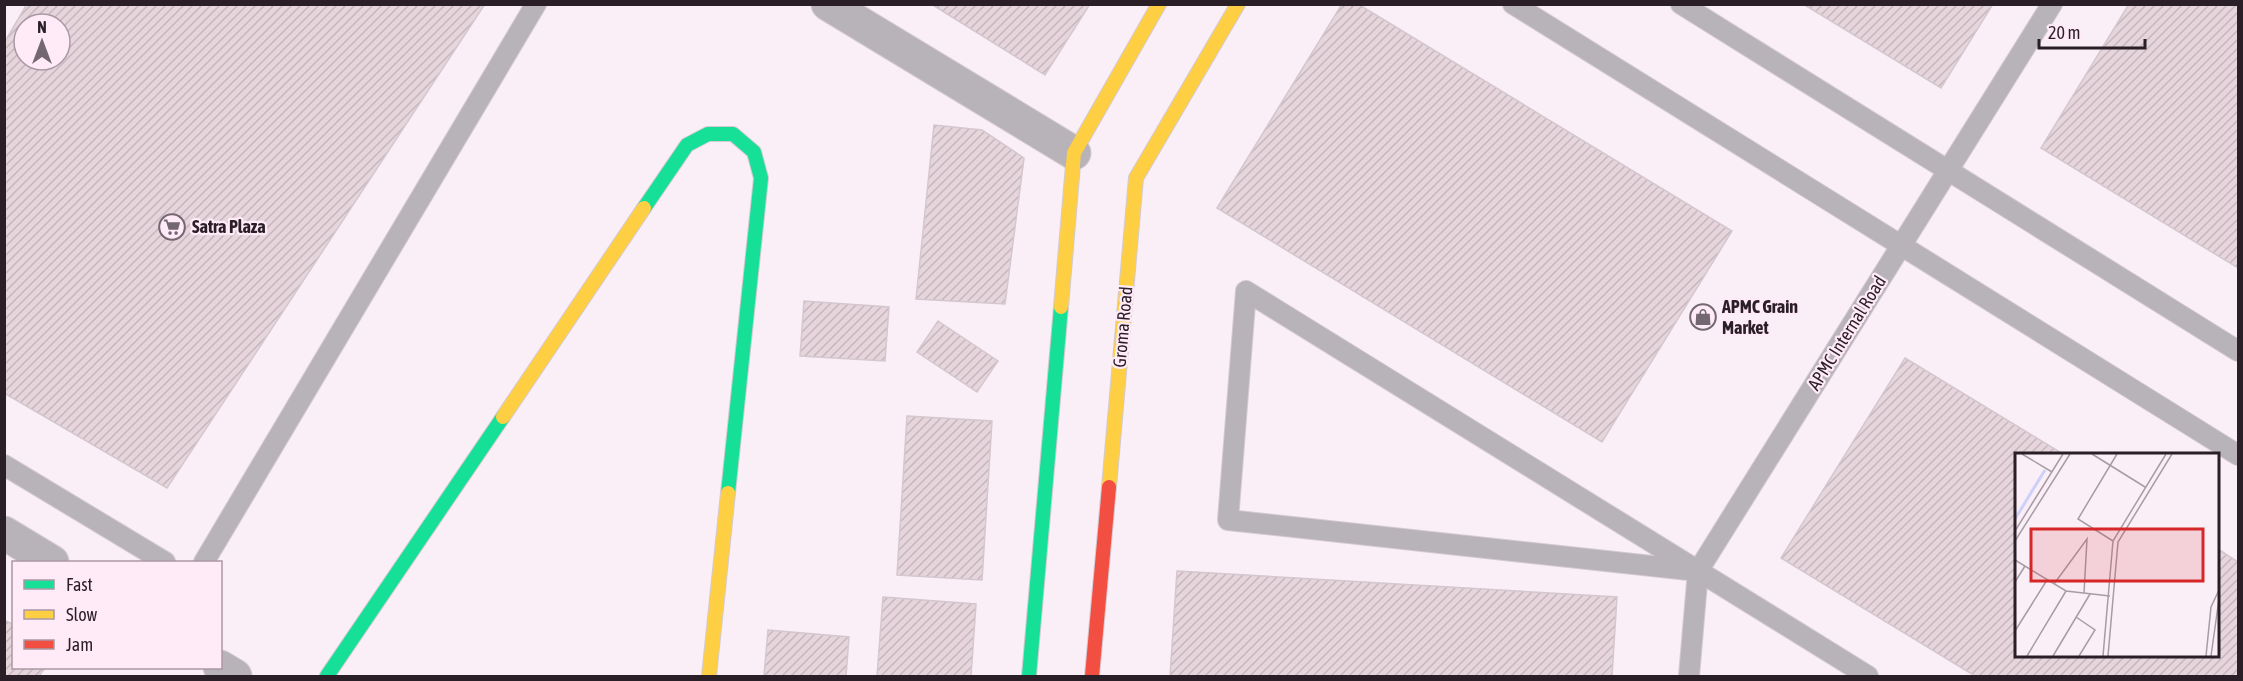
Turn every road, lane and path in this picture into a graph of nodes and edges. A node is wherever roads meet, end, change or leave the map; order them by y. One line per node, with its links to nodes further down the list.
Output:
1 (536, 4): 17 (lane)
2 (828, 4): 8 (street)
3 (1159, 4): 8 (main road)
4 (1238, 4): 22 (main road, Groma Road)
5 (1513, 4): 10 (lane)
6 (1681, 4): 9 (lane)
7 (2052, 4): 9 (lane, APMC Internal Road)
8 (1074, 153): 21 (main road)
9 (1948, 170): 10 (lane, APMC Internal Road); 11 (lane)
10 (1901, 246): 12 (lane); 18 (lane, APMC Internal Road)
11 (2238, 351)
12 (2238, 455)
13 (4, 465): 16 (lane)
14 (4, 533): 15 (street)
15 (50, 561)
16 (163, 561)
17 (205, 561)
18 (1698, 571): 18 (lane); 23 (lane, APMC Internal Road); 24 (lane)
19 (327, 676): 20 (main road)
20 (709, 676)
21 (1029, 676)
22 (1092, 676)
23 (1689, 676)
24 (1868, 676)

